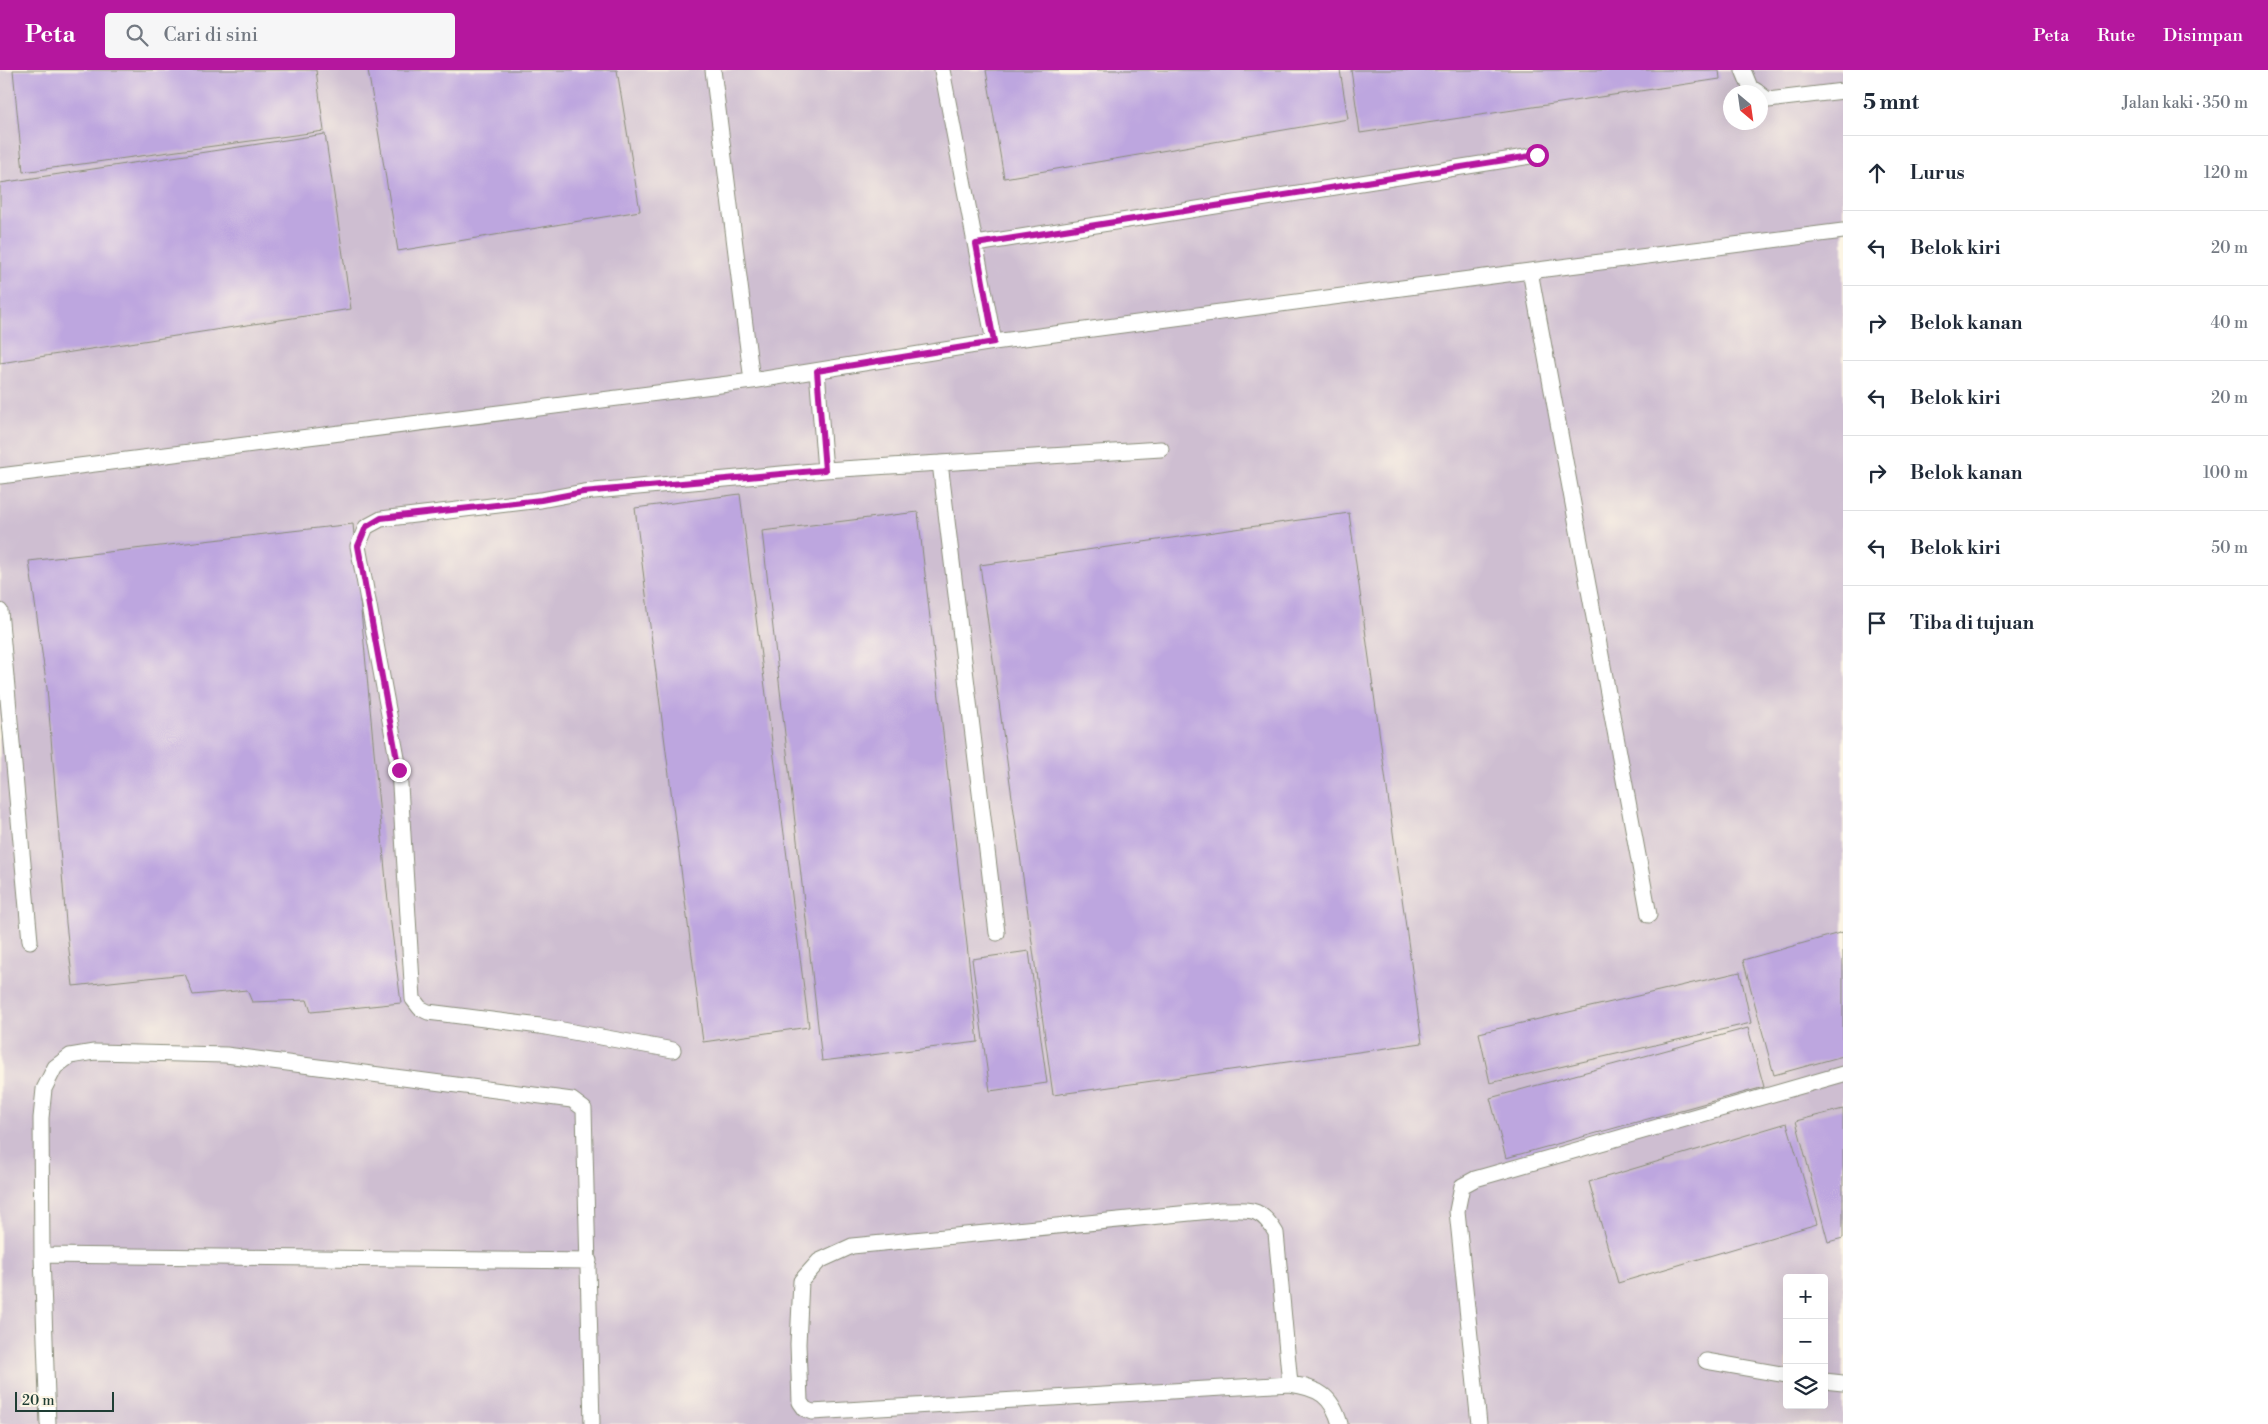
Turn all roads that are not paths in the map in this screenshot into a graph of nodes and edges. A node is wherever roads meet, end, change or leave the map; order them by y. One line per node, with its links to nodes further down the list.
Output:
1 (713, 70): 13 (lane)
2 (942, 70): 9 (lane)
3 (1743, 70): 4 (lane)
4 (1749, 85)
5 (1843, 91): 6 (lane)
6 (1768, 100)
7 (1537, 155): 9 (lane)
8 (1843, 231): 10 (lane)
9 (976, 244): 11 (lane)
10 (1530, 271): 11 (lane); 19 (lane)
11 (994, 342): 12 (lane)
12 (817, 371): 13 (lane); 16 (lane)
13 (752, 381): 17 (lane)
14 (1161, 449): 15 (lane)
15 (940, 463): 16 (lane); 20 (lane)
16 (825, 470): 22 (lane)
17 (0, 476)
18 (0, 611): 21 (lane)
19 (1649, 915)
20 (998, 933)
21 (30, 941)
22 (673, 1050)
23 (1843, 1074): 34 (lane)
24 (42, 1255): 25 (lane); 25 (lane); 31 (lane)
25 (589, 1261): 32 (lane)
26 (1706, 1361): 27 (lane)
27 (1783, 1374)
28 (1828, 1381): 29 (lane)
29 (1843, 1383)
30 (1290, 1384): 30 (lane); 33 (lane)
31 (48, 1424)
32 (592, 1424)
33 (1340, 1424)
34 (1479, 1424)

